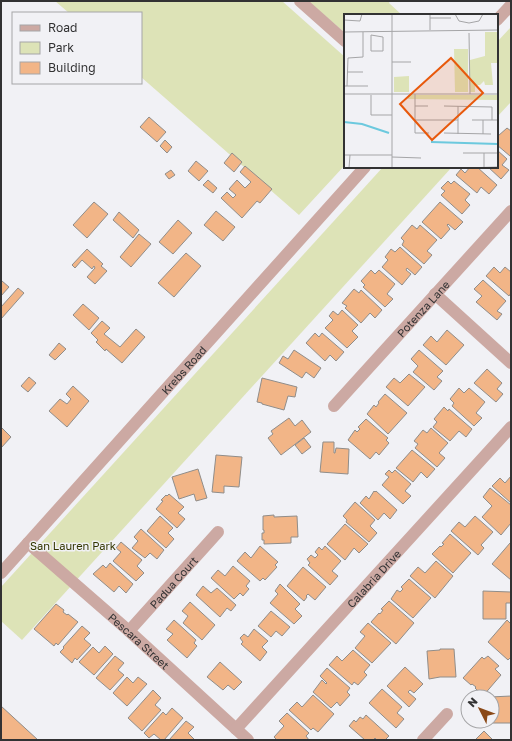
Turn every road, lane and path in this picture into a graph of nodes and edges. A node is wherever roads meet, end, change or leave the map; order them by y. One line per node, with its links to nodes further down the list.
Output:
1 (300, 1): 4 (street)
2 (511, 5): 3 (street)
3 (498, 19)
4 (344, 40)
5 (364, 168): 12 (street, Krebs Road)
6 (511, 211): 7 (street, Potenza Lane)
7 (435, 294): 8 (street); 9 (street, Potenza Lane)
8 (511, 363)
9 (334, 406)
10 (511, 427): 16 (street, Calabria Drive)
11 (218, 532): 14 (street, Padua Court)
12 (28, 543): 13 (street, Krebs Road); 14 (street, Pescara Street)
13 (1, 572)
14 (129, 631): 16 (street, Pescara Street)
15 (446, 714): 18 (street)
16 (236, 729): 17 (street, Pescara Street)
17 (248, 740)
18 (423, 740)

